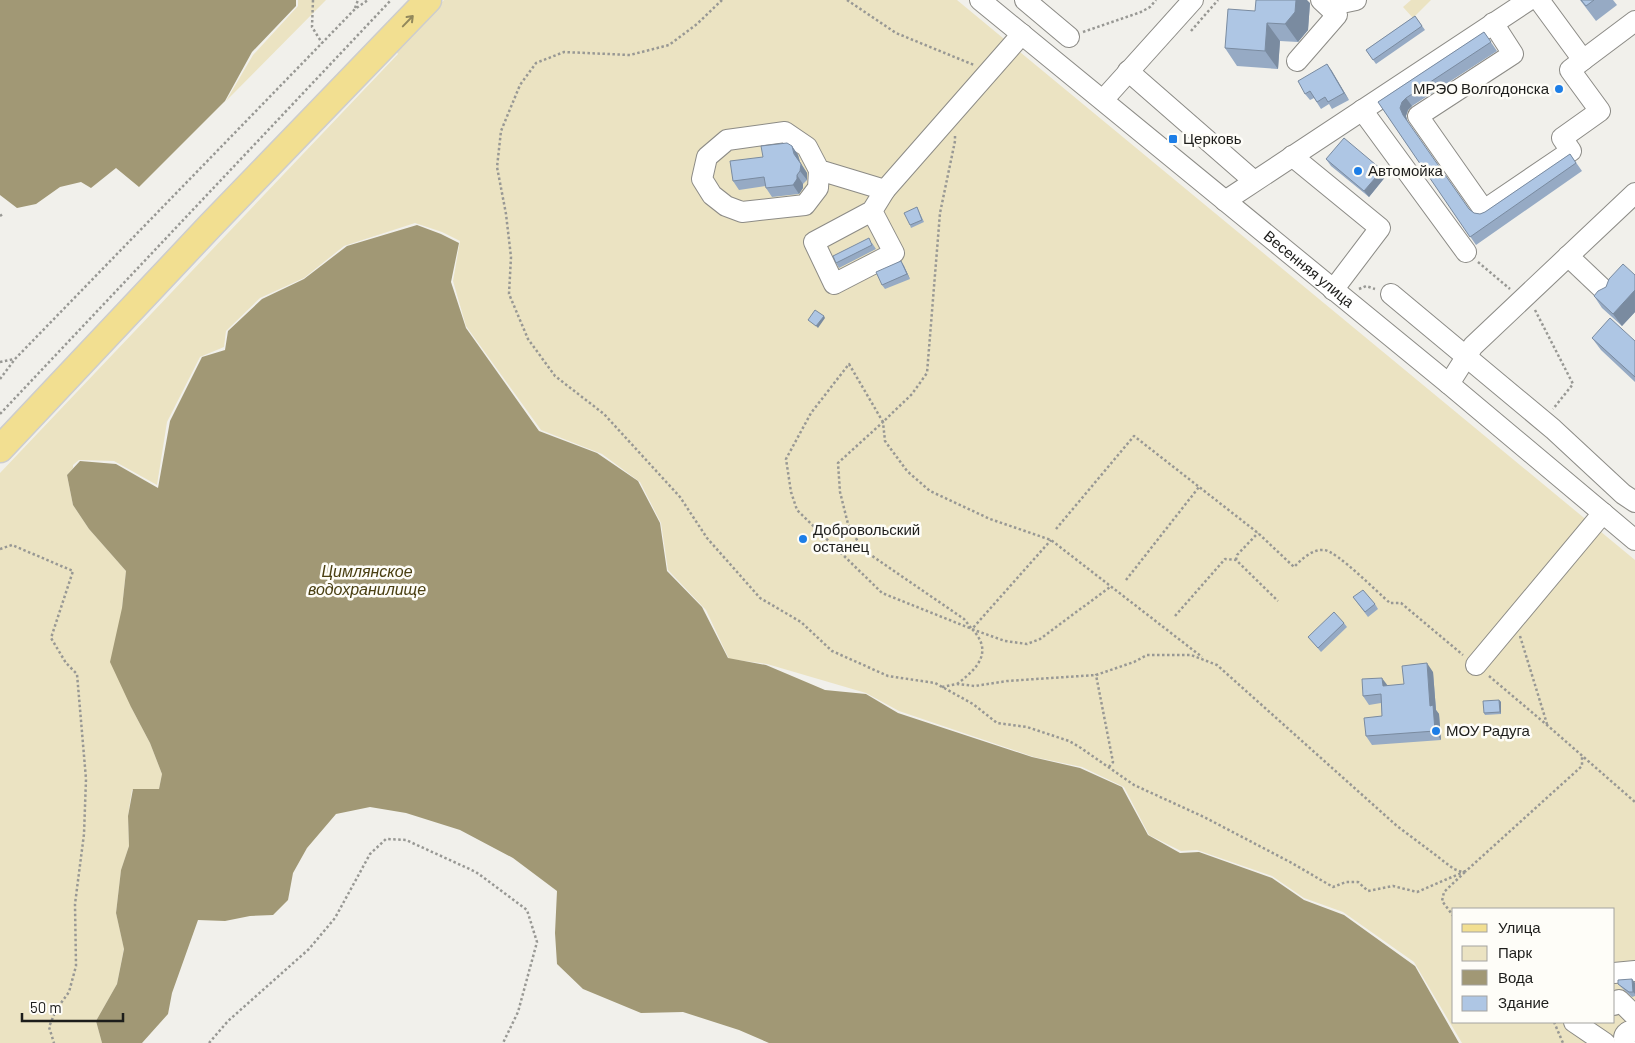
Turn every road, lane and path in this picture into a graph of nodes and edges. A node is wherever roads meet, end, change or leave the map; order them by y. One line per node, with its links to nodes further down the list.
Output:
1 (314, 0): 25 (path)
2 (358, 0): 19 (path)
3 (368, 0): 19 (path)
4 (391, 0): 53 (path)
5 (404, 0): 56 (main road)
6 (428, 0): 57 (main road, one-way to 6)
7 (722, 0): 77 (path)
8 (847, 0): 28 (path)
9 (980, 0): 23 (street, Весенняя улица)
10 (1025, 0): 24 (street)
11 (1156, 0): 24 (path)
12 (1193, 0): 29 (street)
13 (1218, 0): 22 (path)
14 (1321, 0): 27 (street)
15 (1333, 0): 16 (street)
16 (1356, 0)
17 (1530, 0): 21 (street)
18 (1539, 0): 26 (street)
19 (355, 9): 25 (path)
20 (1635, 21): 26 (street)
21 (1493, 23): 26 (street); 31 (street)
22 (1191, 31)
23 (1022, 34): 28 (street); 30 (street, Весенняя улица)
24 (1069, 37)
25 (322, 43): 49 (path)
26 (1583, 60)
27 (1297, 61)
28 (989, 71): 32 (street)
29 (1128, 71): 30 (street); 35 (street)
30 (1103, 100): 38 (street, Весенняя улица)
31 (1362, 110): 33 (street); 42 (street)
32 (955, 112): 36 (street); 55 (path)
33 (1292, 156): 35 (street); 45 (street)
34 (819, 170): 34 (street); 36 (street)
35 (1254, 181): 38 (street)
36 (885, 190): 39 (street)
37 (1635, 193): 43 (street)
38 (1225, 201): 45 (street, Весенняя улица)
39 (872, 211)
40 (4, 213): 41 (path)
41 (0, 216)
42 (1466, 252): 47 (path)
43 (1568, 256): 44 (street); 47 (street)
44 (1606, 292)
45 (1337, 293): 46 (path); 52 (street, Весенняя улица)
46 (1392, 294): 48 (street)
47 (1522, 299): 48 (street); 54 (path)
48 (1466, 356): 52 (street); 54 (street)
49 (16, 359): 50 (path); 51 (path)
50 (0, 362)
51 (0, 379)
52 (1449, 384): 60 (street, Весенняя улица)
53 (0, 414)
54 (1543, 421): 59 (street)
55 (884, 422): 63 (path); 72 (path); 72 (path)
56 (0, 425)
57 (0, 449)
58 (1199, 487): 61 (path); 62 (path); 67 (path)
59 (1635, 502)
60 (1602, 513): 64 (street, Весенняя улица); 71 (street)
61 (1056, 529)
62 (1258, 534): 66 (path); 74 (path)
63 (1050, 540): 68 (path); 72 (path)
64 (1635, 540)
65 (0, 549): 90 (path)
66 (1236, 560): 69 (path); 70 (path)
67 (1126, 580)
68 (1110, 587): 72 (path); 73 (path)
69 (1278, 601)
70 (1175, 616)
71 (1515, 618): 74 (street); 78 (path)
72 (972, 629): 76 (path)
73 (1204, 659): 75 (path); 82 (path)
74 (1476, 665): 78 (path)
75 (1096, 675): 76 (path); 80 (path)
76 (957, 684): 77 (path)
77 (942, 687): 80 (path)
78 (1547, 725): 79 (path)
79 (1582, 756): 81 (path); 82 (path)
80 (1109, 767): 82 (path)
81 (1635, 802)
82 (1466, 871): 83 (path)
83 (1452, 914)
84 (1635, 971): 85 (street)
85 (1615, 973)
86 (1615, 1000): 89 (street)
87 (1554, 1023): 93 (path)
88 (1587, 1025): 94 (street)
89 (1627, 1029)
90 (54, 1043)
91 (209, 1043): 92 (path)
92 (503, 1043)
93 (1563, 1043)
94 (1605, 1043)

